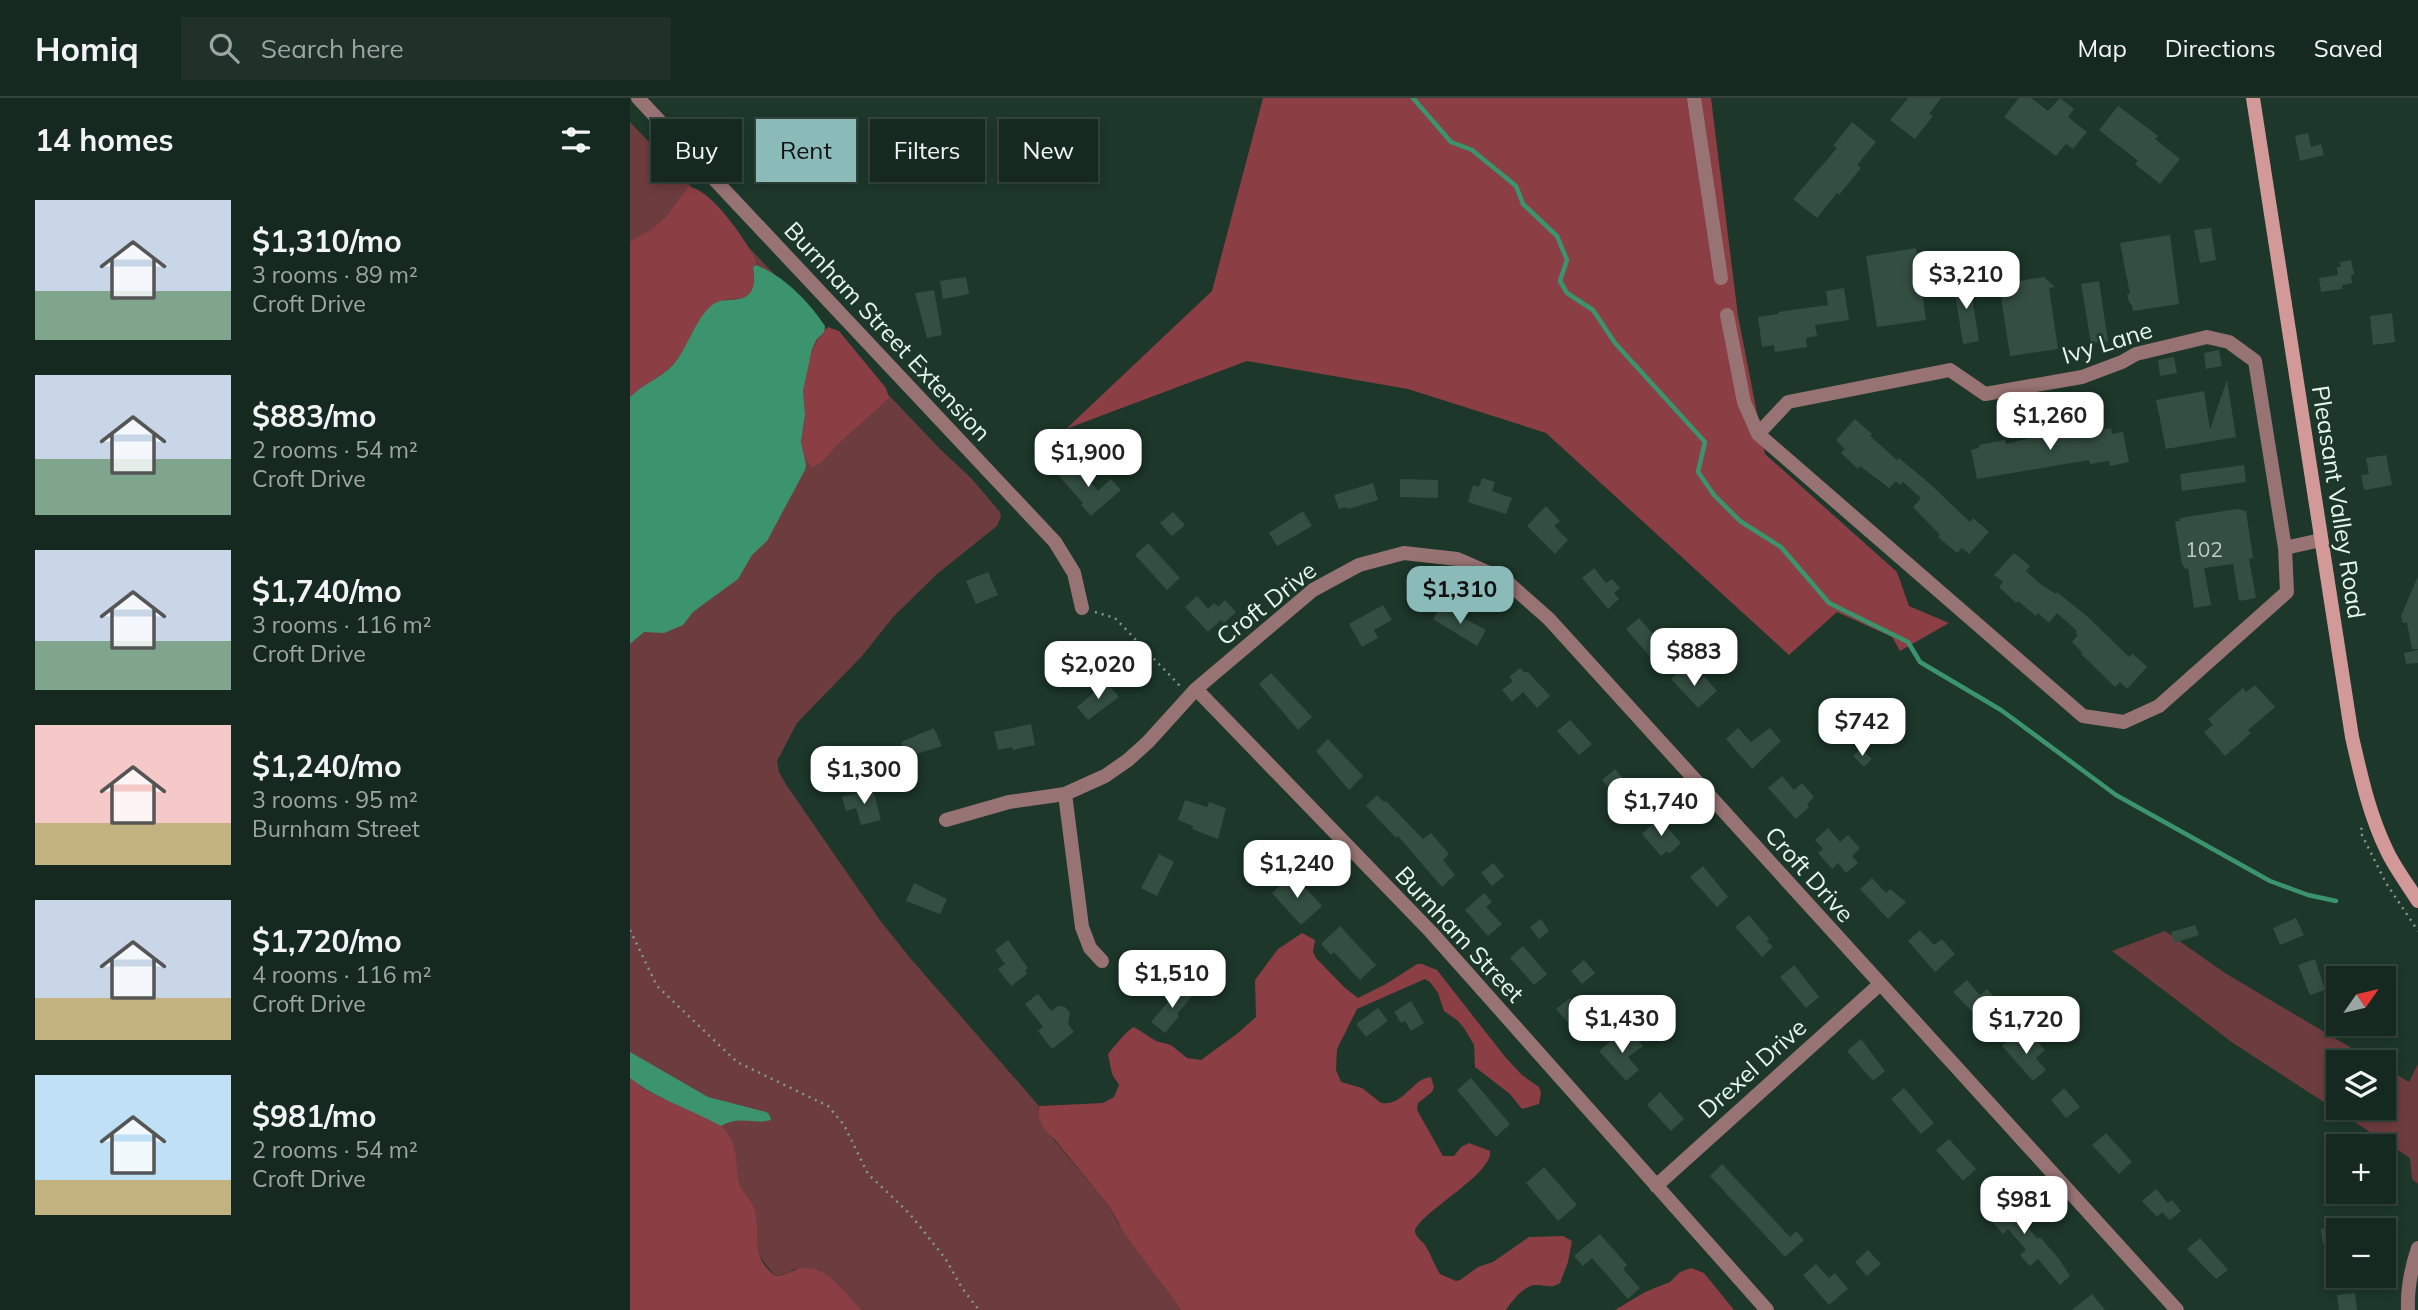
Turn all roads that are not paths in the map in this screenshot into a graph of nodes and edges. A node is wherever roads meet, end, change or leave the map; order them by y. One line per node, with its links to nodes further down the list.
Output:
1 (638, 98): 9 (street, Burnham Street Extension)
2 (1694, 98): 4 (street)
3 (2253, 98): 7 (main road, Pleasant Valley Road)
4 (1721, 278)
5 (1727, 315): 6 (street, Ivy Lane)
6 (1758, 434): 8 (street, Ivy Lane); 8 (street, Ivy Lane)
7 (2321, 540): 8 (street); 13 (main road, Pleasant Valley Road)
8 (2285, 548)
9 (1082, 608)
10 (1196, 689): 11 (street, Croft Drive); 15 (street, Croft Drive); 16 (street, Burnham Street)
11 (1065, 794): 12 (street, Croft Drive); 14 (street)
12 (946, 820)
13 (2418, 901)
14 (1102, 961)
15 (1879, 985): 16 (street, Drexel Drive); 19 (street, Croft Drive)
16 (1656, 1186): 18 (street, Burnham Street)
17 (2418, 1248): 20 (street)
18 (1767, 1310)
19 (2176, 1310)
20 (2408, 1310)

